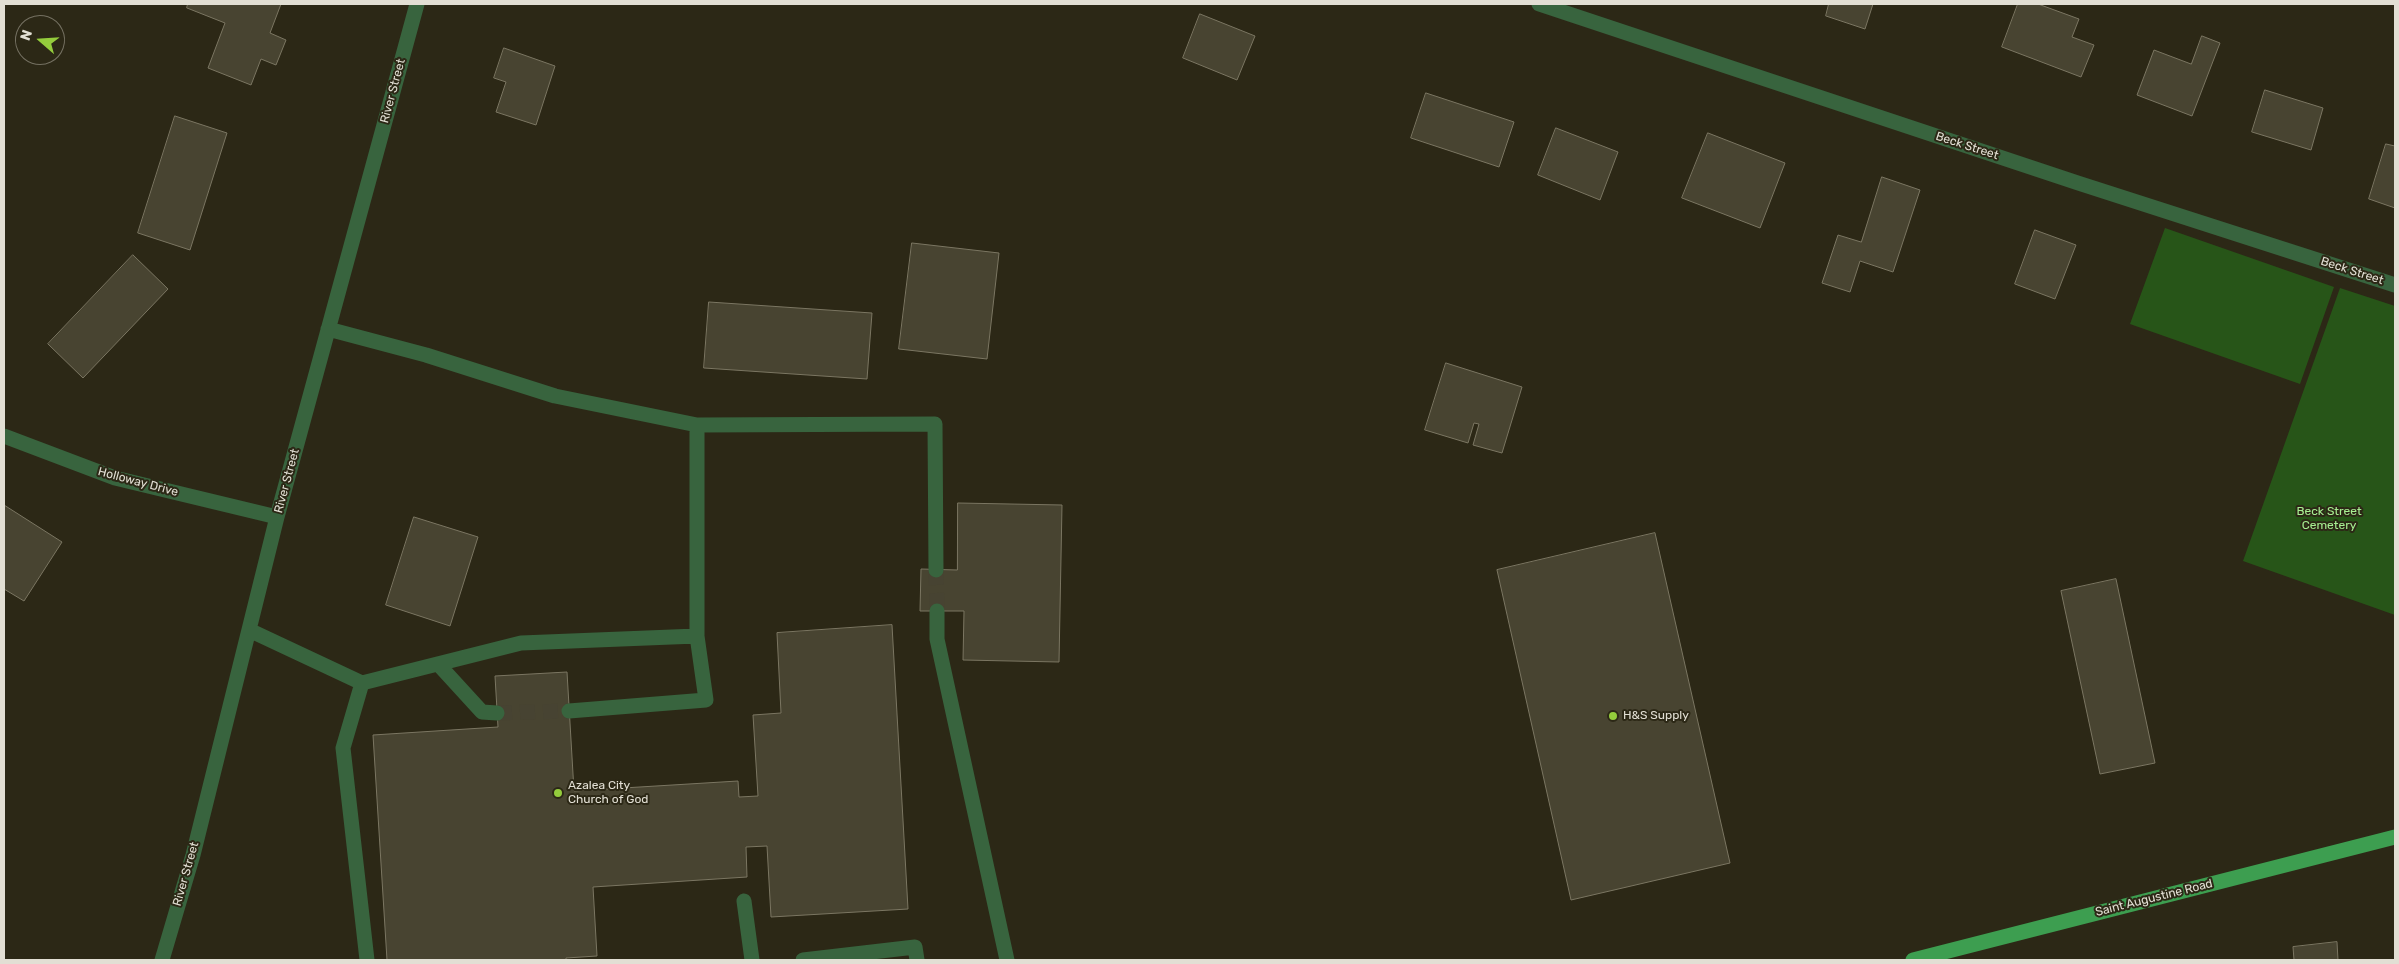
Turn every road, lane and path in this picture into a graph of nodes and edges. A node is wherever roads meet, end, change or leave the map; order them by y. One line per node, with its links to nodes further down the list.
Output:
1 (417, 4): 4 (street, River Street)
2 (1539, 4): 3 (street, Beck Street)
3 (2395, 285)
4 (328, 328): 5 (street); 7 (street, River Street)
5 (697, 425): 8 (street); 11 (street)
6 (4, 436): 7 (street, Holloway Drive)
7 (277, 517): 10 (street, River Street)
8 (936, 570)
9 (937, 611): 23 (street)
10 (249, 630): 13 (street); 18 (street, River Street)
11 (697, 636): 12 (street); 14 (street)
12 (439, 665): 13 (street); 15 (street)
13 (362, 683): 19 (street)
14 (569, 711)
15 (497, 713)
16 (2395, 837): 24 (main road, Saint Augustine Road)
17 (744, 901): 20 (street)
18 (162, 960)
19 (367, 960)
20 (752, 960)
21 (804, 960): 22 (street)
22 (917, 960)
23 (1007, 960)
24 (1913, 960)

